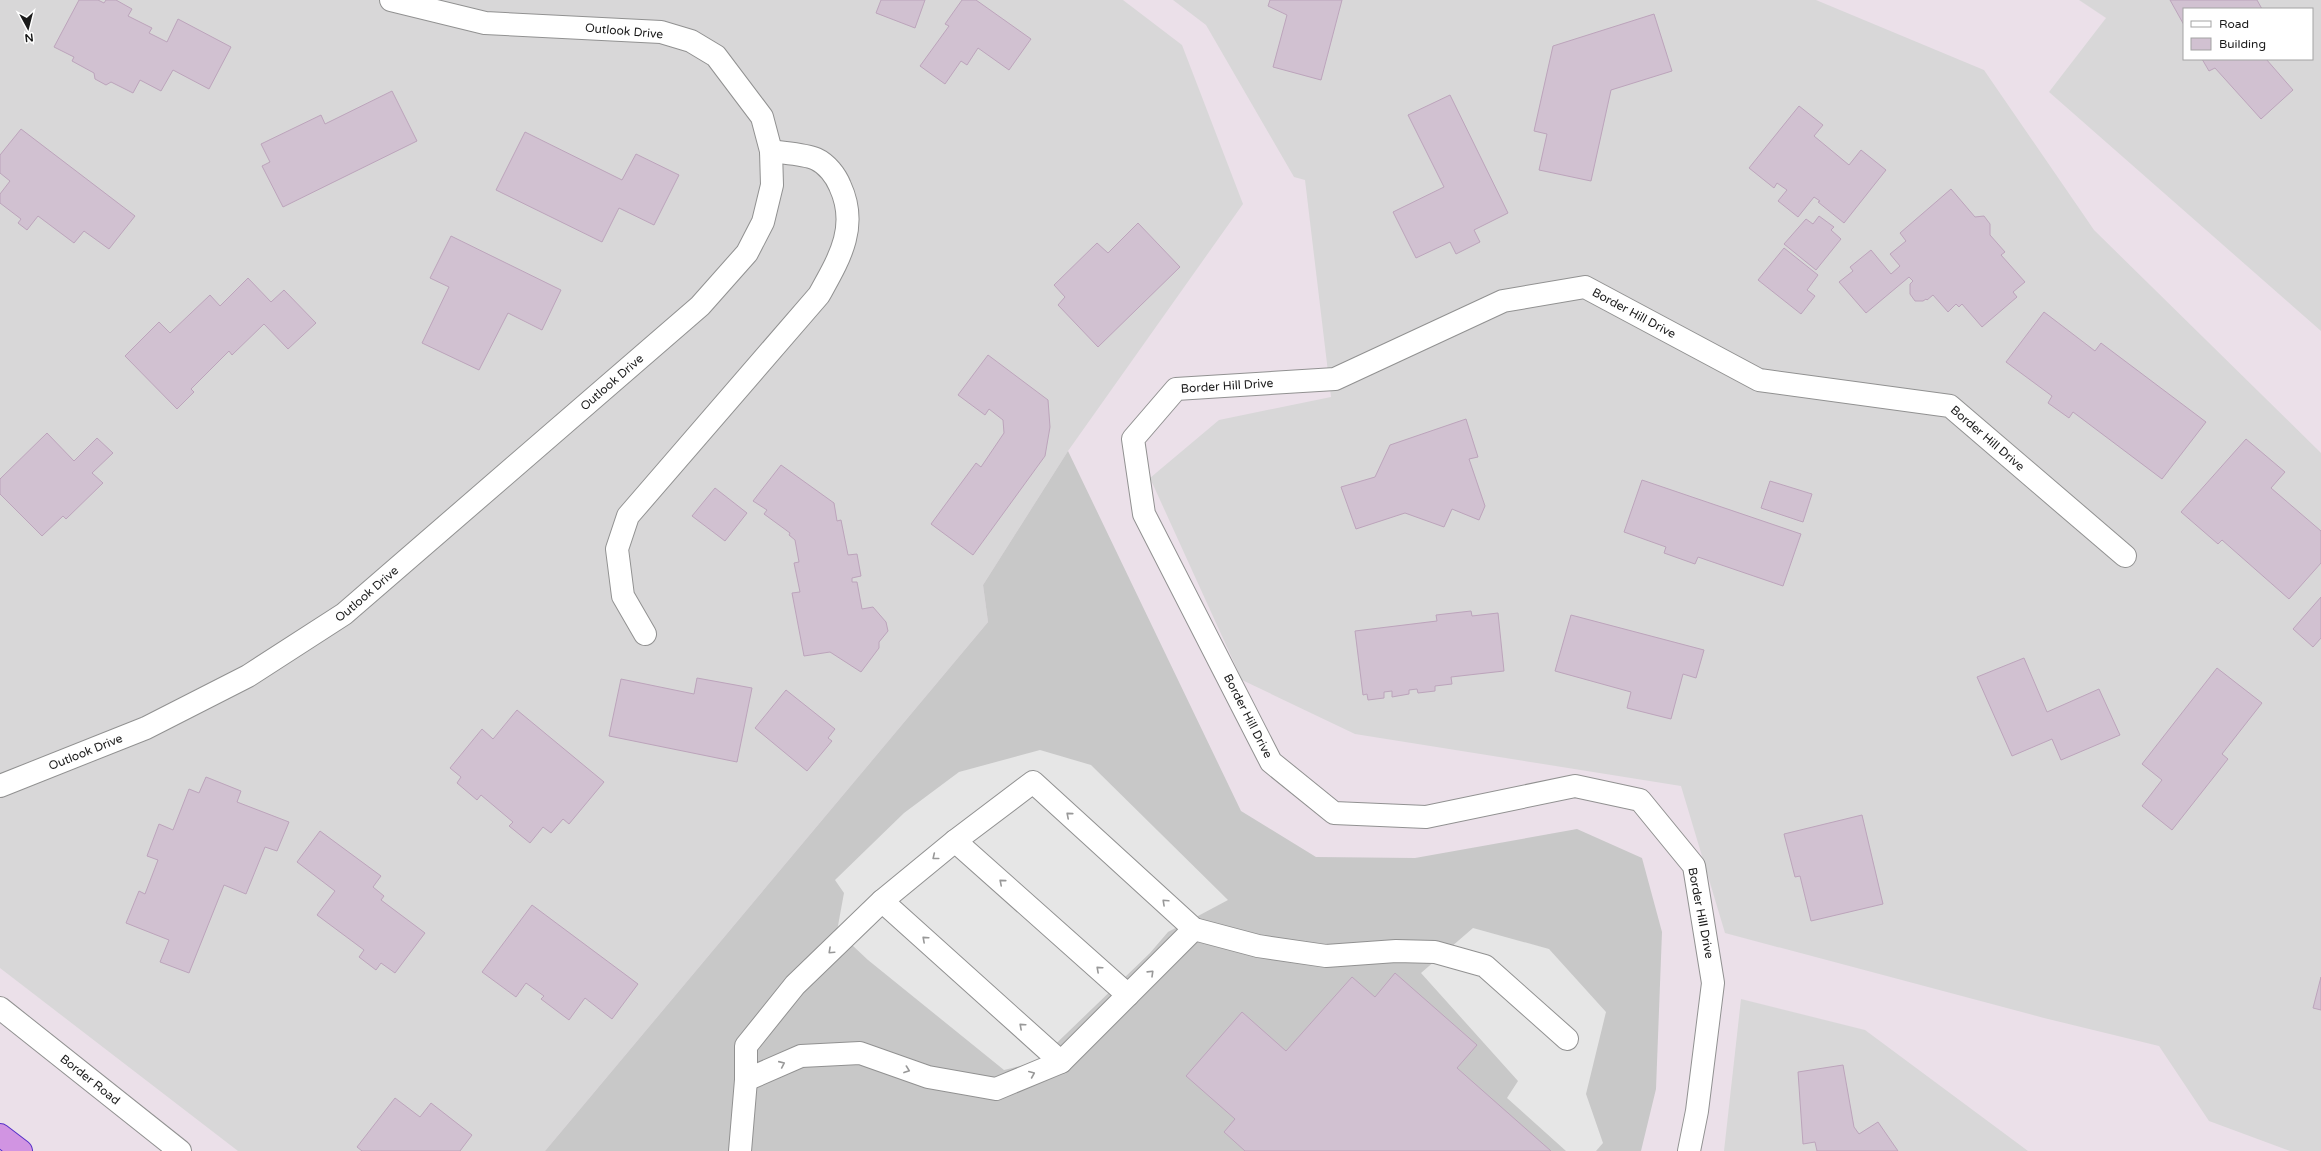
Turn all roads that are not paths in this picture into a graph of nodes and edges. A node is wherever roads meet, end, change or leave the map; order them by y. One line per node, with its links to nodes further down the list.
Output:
1 (391, 0): 2 (street, Outlook Drive)
2 (770, 151): 4 (street); 5 (street, Outlook Drive)
3 (2125, 556): 18 (street, Border Hill Drive)
4 (645, 634)
5 (0, 786)
6 (955, 841): 7 (street, one-way to 7); 8 (street, one-way to 6); 9 (street, one-way to 6)
7 (882, 901): 12 (street, one-way to 7); 13 (street, one-way to 13)
8 (1194, 929): 9 (street, one-way to 8); 11 (street)
9 (1128, 995): 12 (street)
10 (0, 1008): 16 (street, Border Road)
11 (1567, 1039)
12 (1061, 1062): 13 (street, one-way to 12)
13 (746, 1080): 17 (street)
14 (0, 1135): 15 (highway)
15 (22, 1151)
16 (180, 1151)
17 (740, 1151)
18 (1689, 1151)

